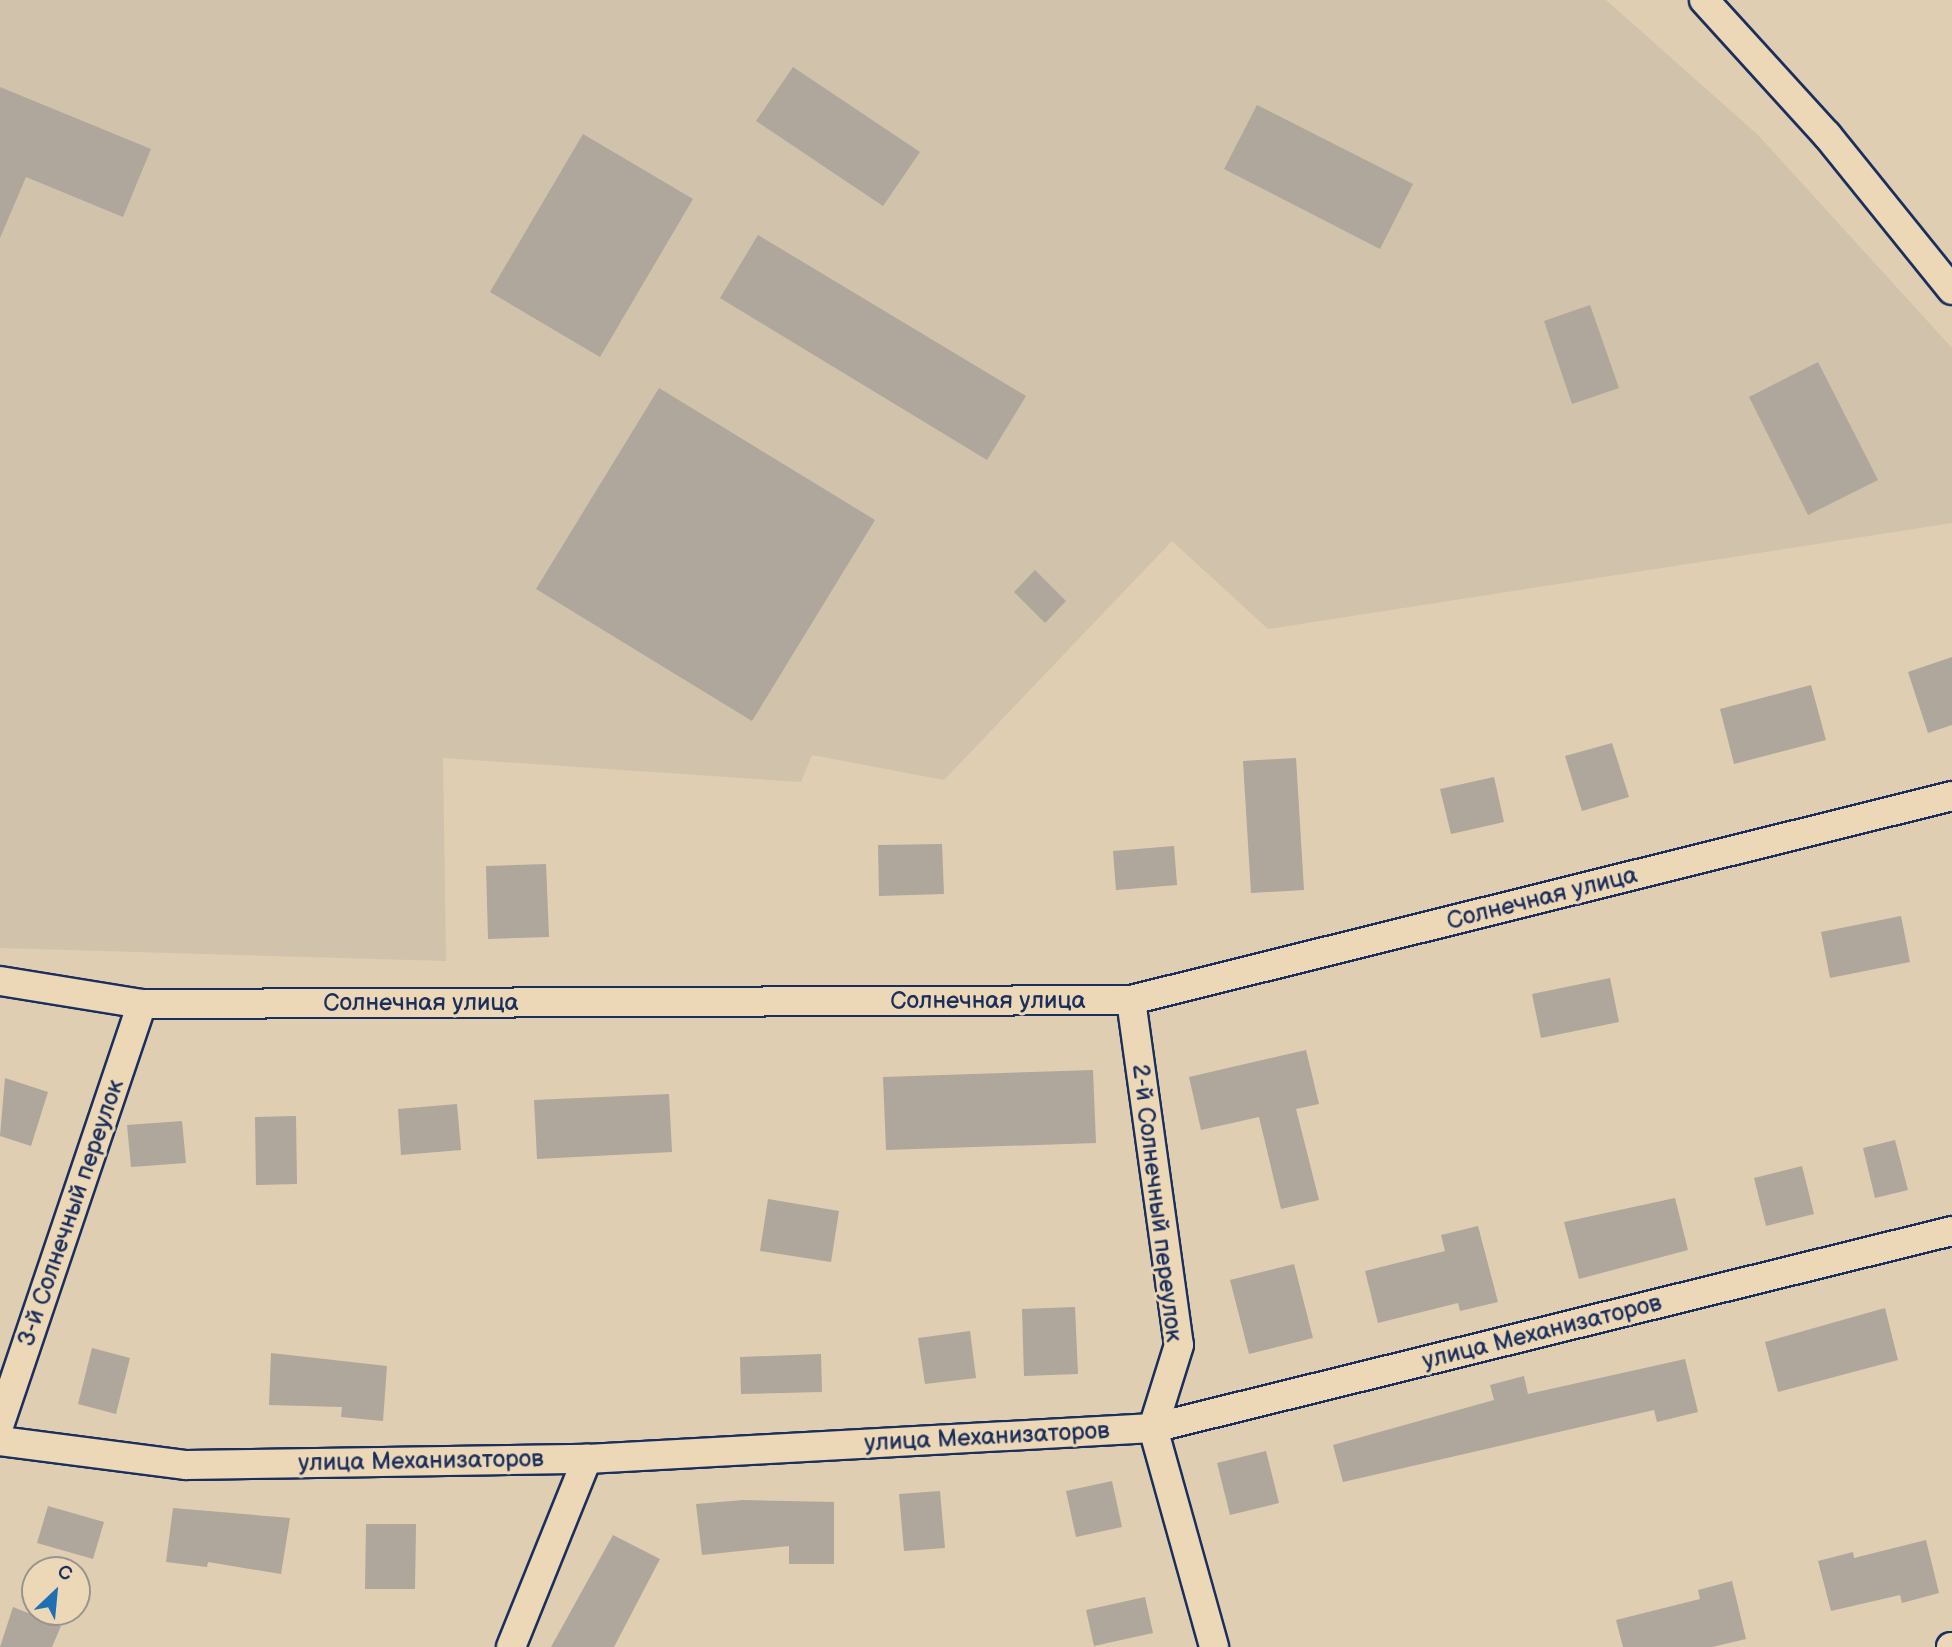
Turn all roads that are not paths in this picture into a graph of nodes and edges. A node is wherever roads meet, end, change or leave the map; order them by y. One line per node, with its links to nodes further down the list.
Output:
1 (1704, 0): 2 (street)
2 (1952, 290)
3 (1952, 796): 5 (street, Солнечная улица)
4 (0, 981): 6 (street, Солнечная улица)
5 (1130, 1000): 6 (street, Солнечная улица); 9 (street, 2-й Солнечный переулок)
6 (142, 1004): 8 (street, 3-й Солнечный переулок)
7 (1952, 1231): 9 (street, улица Механизаторов)
8 (0, 1423)
9 (1153, 1428): 11 (street, улица Механизаторов); 13 (street)
10 (0, 1441): 11 (street, улица Механизаторов)
11 (587, 1459): 12 (street)
12 (511, 1647)
13 (1214, 1647)

